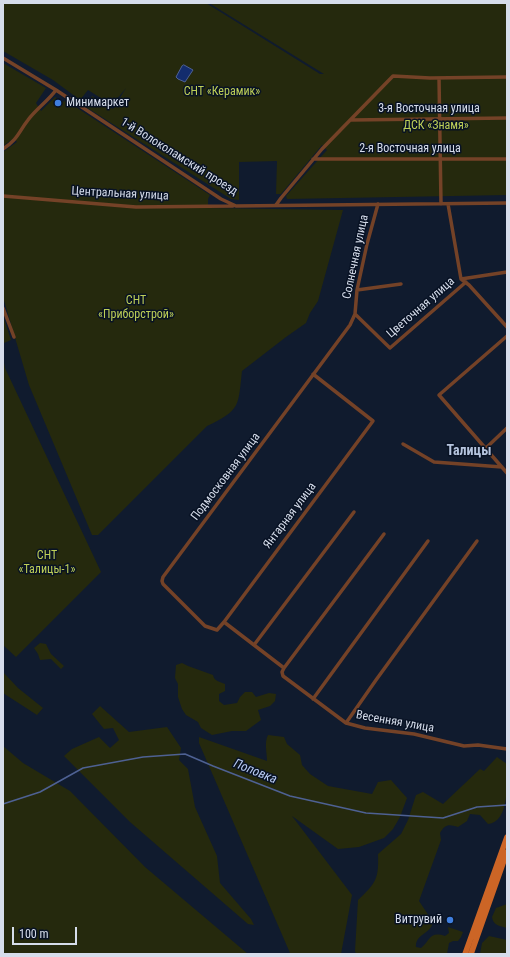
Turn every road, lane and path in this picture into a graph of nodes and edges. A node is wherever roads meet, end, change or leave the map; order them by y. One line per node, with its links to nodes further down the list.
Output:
1 (3, 58): 4 (street, 1-й Волоколамский проезд)
2 (506, 77): 3 (street)
3 (439, 78): 5 (street); 7 (street)
4 (56, 90): 8 (street); 18 (street, 1-й Волоколамский проезд)
5 (440, 118): 6 (street, 3-я Восточная улица); 7 (street, 3-я Восточная улица); 11 (street)
6 (507, 118)
7 (351, 120): 9 (street)
8 (3, 149)
9 (313, 159): 11 (street, 2-я Восточная улица); 17 (street)
10 (507, 159): 11 (street, 2-я Восточная улица)
11 (441, 160): 15 (street)
12 (3, 196): 18 (street, Центральная улица)
13 (507, 203): 16 (street, 1-й Волоколамский проезд)
14 (378, 204): 15 (street, 1-й Волоколамский проезд); 17 (street, 1-й Волоколамский проезд); 23 (street, Солнечная улица)
15 (441, 204): 16 (street, 1-й Волоколамский проезд)
16 (448, 204): 20 (street)
17 (276, 205): 18 (street, 1-й Волоколамский проезд)
18 (236, 206)
19 (507, 272): 20 (street)
20 (461, 279): 21 (street)
21 (466, 282): 25 (street, Цветочная улица); 26 (street)
22 (401, 284): 23 (street)
23 (357, 290): 25 (street, Солнечная улица)
24 (3, 308): 28 (street)
25 (355, 314): 29 (street, Подмосковная улица)
26 (507, 327)
27 (507, 336): 32 (street)
28 (14, 337)
29 (313, 374): 39 (street, Янтарная улица); 39 (street, Подмосковная улица)
30 (507, 428): 32 (street)
31 (403, 444): 33 (street)
32 (486, 448): 33 (street)
33 (502, 467): 34 (street)
34 (507, 473)
35 (354, 512): 40 (street)
36 (384, 534): 41 (street)
37 (428, 541): 42 (street)
38 (477, 541): 43 (street)
39 (224, 622): 40 (street, Весенняя улица)
40 (254, 645): 41 (street, Весенняя улица)
41 (284, 668): 42 (street, Весенняя улица)
42 (313, 699): 43 (street, Весенняя улица)
43 (346, 722): 44 (street, Весенняя улица)
44 (507, 749)
45 (507, 837): 47 (main road)
46 (507, 852): 48 (main road)
47 (466, 954)
48 (471, 954)

